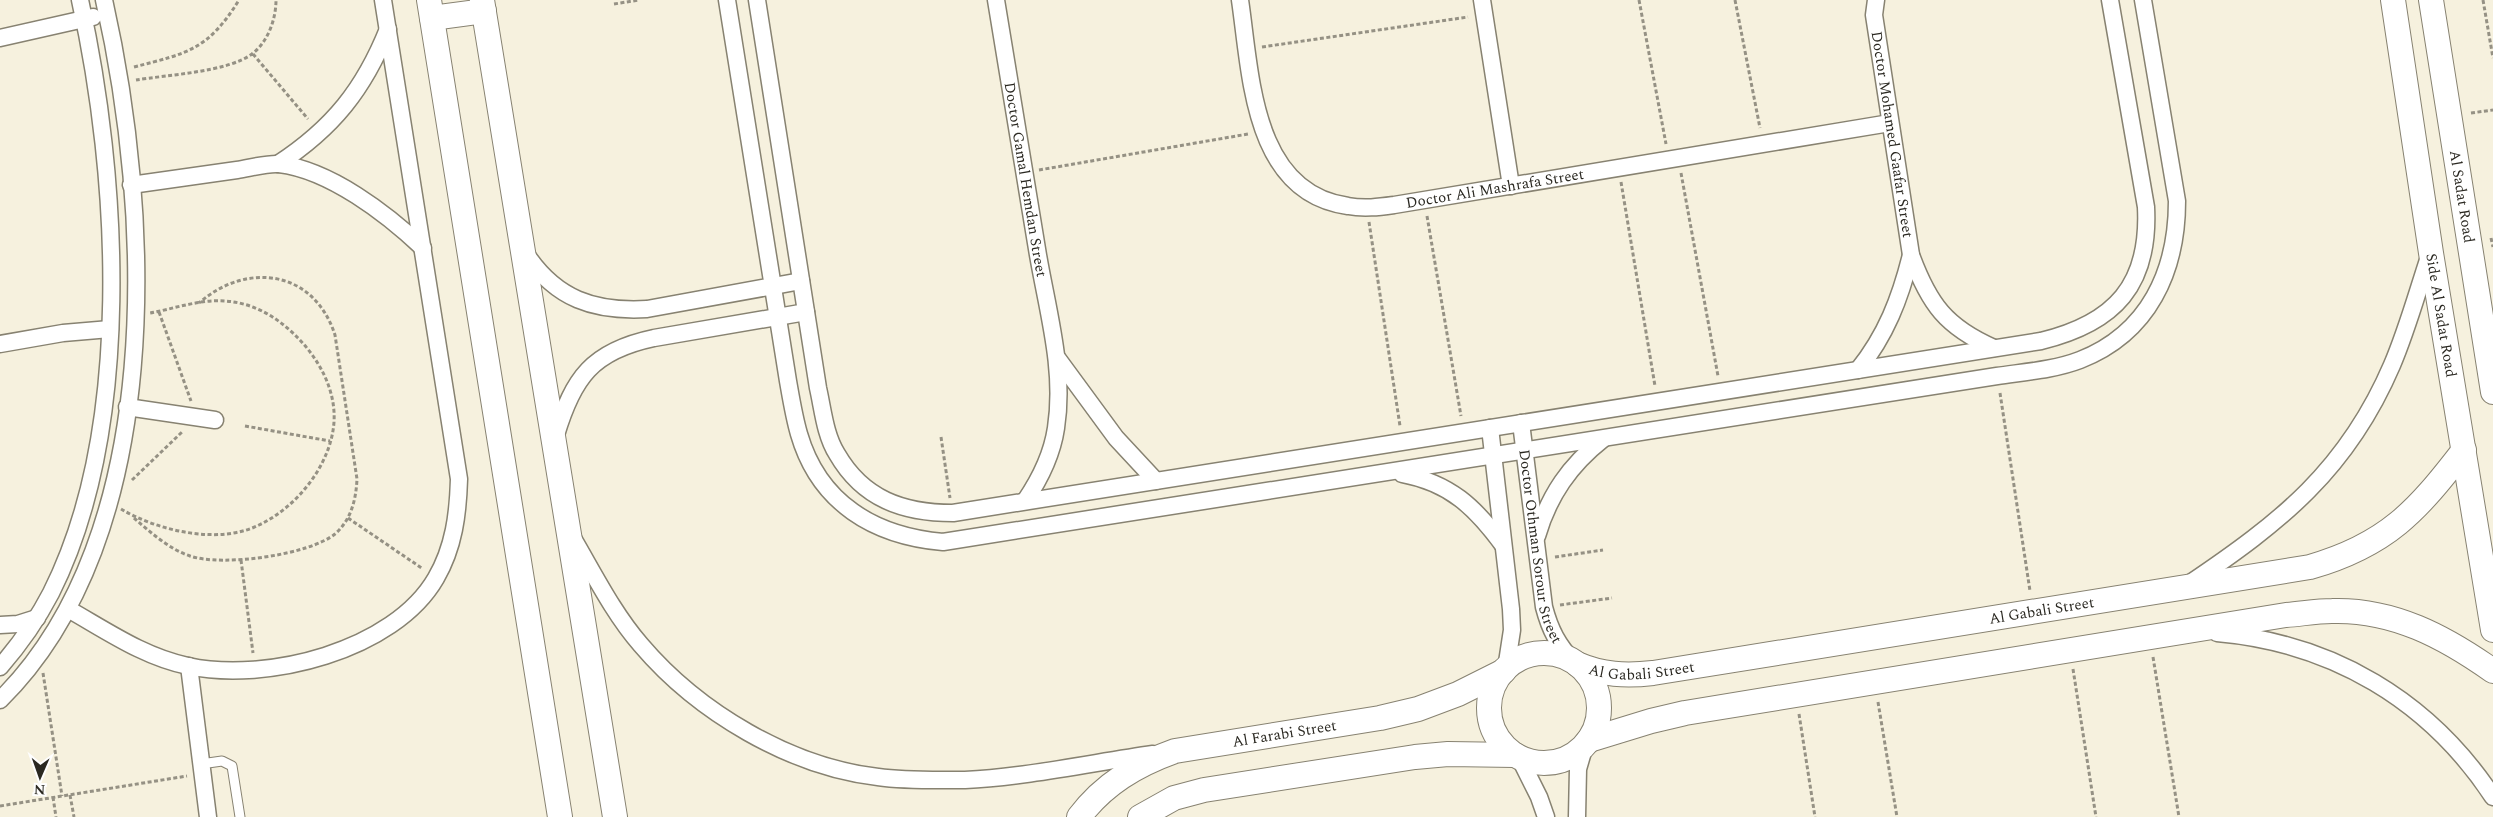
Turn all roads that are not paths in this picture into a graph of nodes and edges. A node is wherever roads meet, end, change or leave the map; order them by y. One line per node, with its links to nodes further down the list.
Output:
1 (80, 0): 18 (street)
2 (383, 0): 19 (street)
3 (727, 0): 31 (street)
4 (756, 0): 30 (street)
5 (996, 0): 38 (street, Doctor Gamal Hemdan Street)
6 (1240, 0): 25 (street, Doctor Ali Mashrafa Street)
7 (1865, 0): 16 (street, Doctor Mohamed Gaafar Street)
8 (2110, 0): 35 (street)
9 (2143, 0): 39 (street)
10 (2393, 0): 20 (street, Side Al Sadat Road)
11 (2411, 0): 20 (street)
12 (2431, 0): 41 (street, Al Sadat Road)
13 (483, 5): 17 (street); 27 (street)
14 (106, 7): 18 (street); 24 (street)
15 (1483, 7): 25 (street)
16 (1875, 8): 22 (street, Doctor Mohamed Gaafar Street)
17 (431, 9): 80 (street)
18 (84, 19): 21 (street); 34 (street)
19 (388, 29): 23 (street); 26 (street)
20 (2397, 29): 28 (street, Side Al Sadat Road)
21 (0, 38)
22 (1890, 122): 25 (street, Doctor Ali Mashrafa Street); 29 (street, Doctor Mohamed Gaafar Street)
23 (278, 164): 24 (street); 26 (street)
24 (132, 185): 42 (street)
25 (1511, 186)
26 (422, 248): 68 (street)
27 (521, 248): 31 (street); 47 (street)
28 (2431, 253): 48 (street, Side Al Sadat Road); 61 (street)
29 (1911, 255): 37 (street, Doctor Mohamed Gaafar Street); 40 (street, Doctor Mohamed Gaafar Street)
30 (801, 281): 31 (street); 32 (street)
31 (772, 287): 33 (street)
32 (806, 312): 33 (street); 56 (street)
33 (777, 317): 47 (street); 58 (street)
34 (110, 329): 36 (street); 54 (street)
35 (2041, 341): 37 (street); 39 (street)
36 (0, 344)
37 (1994, 348): 40 (street)
38 (1058, 359): 52 (street, Doctor Gamal Hemdan Street); 53 (street, Doctor Gamal Hemdan Street)
39 (2046, 368): 46 (street)
40 (1858, 370): 44 (street)
41 (2493, 392)
42 (127, 408): 43 (street); 55 (street)
43 (215, 420)
44 (1521, 423): 45 (street); 49 (street, Doctor Othman Sorour Street)
45 (1490, 428): 50 (street); 52 (street)
46 (1604, 439): 49 (street); 59 (street)
47 (554, 440): 57 (street)
48 (2464, 450): 61 (street, Al Gabali Street); 66 (street, Side Al Sadat Road)
49 (1524, 452): 50 (street); 59 (street, Doctor Othman Sorour Street)
50 (1493, 456): 51 (street); 60 (street)
51 (1392, 472): 58 (street); 60 (street)
52 (1156, 480): 53 (street)
53 (1025, 501): 56 (street)
54 (83, 510): 55 (street); 63 (street)
55 (107, 510): 62 (street)
56 (959, 512): 58 (street)
57 (569, 532): 74 (street); 81 (street)
58 (970, 539)
59 (1535, 543): 67 (street, Doctor Othman Sorour Street)
60 (1505, 548): 70 (street)
61 (2183, 588): 67 (street, Al Gabali Street)
62 (68, 609): 68 (street); 72 (street)
63 (37, 618): 64 (street); 69 (street)
64 (0, 625)
65 (2192, 630): 71 (street); 73 (street); 77 (street)
66 (2493, 630)
67 (1576, 663): 70 (street); 73 (street)
68 (189, 666): 76 (street)
69 (0, 667)
70 (1505, 670): 74 (street, Al Farabi Street); 75 (street)
71 (2493, 671)
72 (0, 700)
73 (1587, 743): 75 (street); 85 (street)
74 (1174, 751): 82 (street, Al Farabi Street)
75 (1517, 756): 83 (street); 84 (street)
76 (202, 768): 78 (street); 79 (lane)
77 (2493, 797)
78 (208, 817)
79 (240, 817)
80 (560, 817)
81 (615, 817)
82 (1079, 817)
83 (1140, 817)
84 (1546, 817)
85 (1577, 817)

